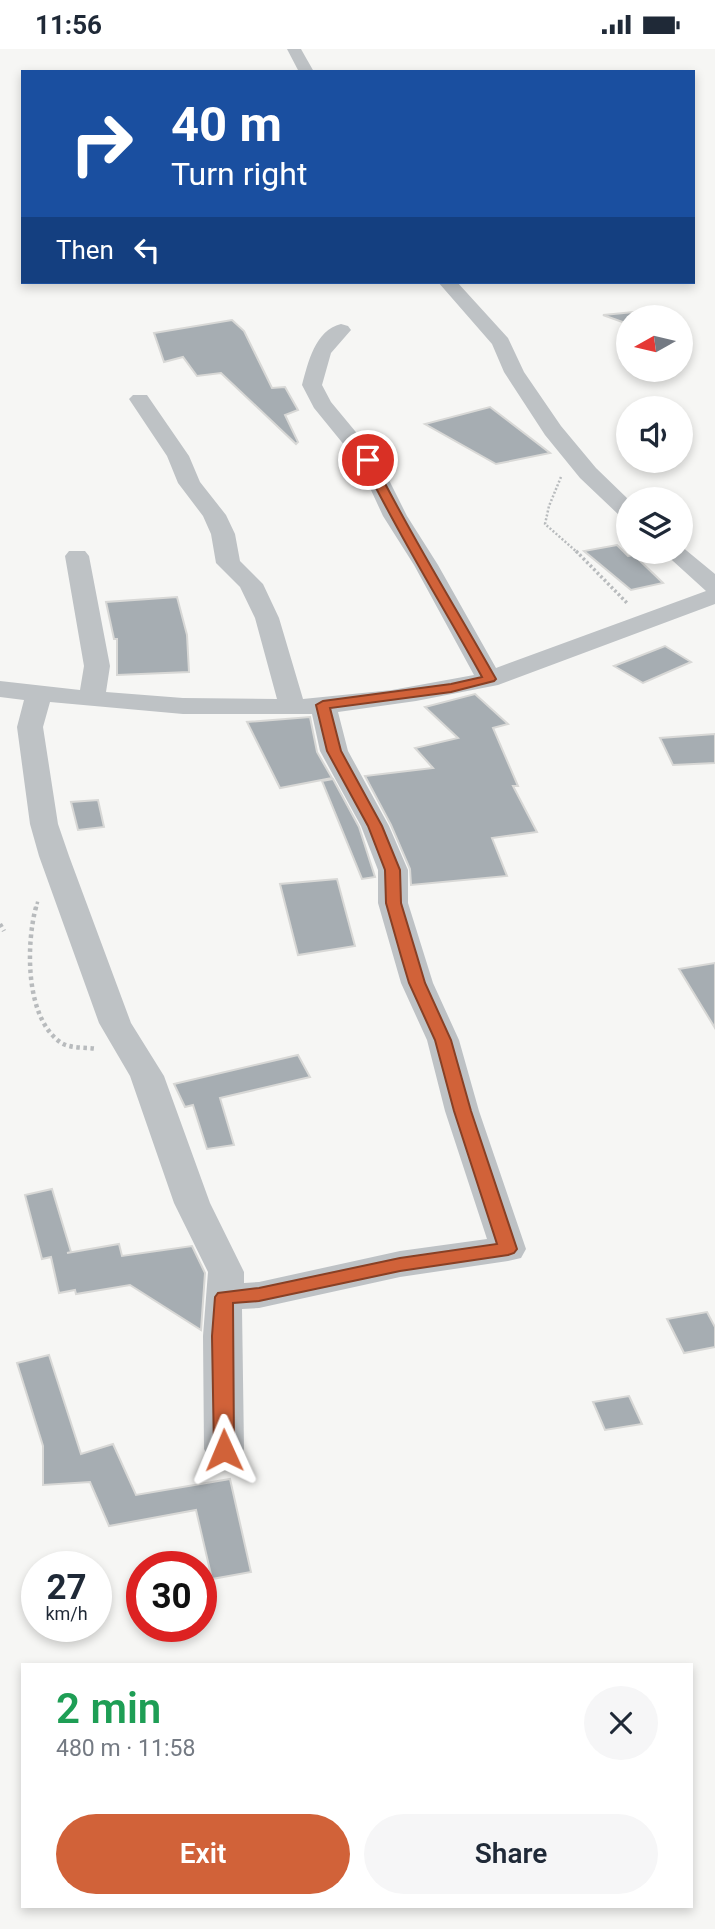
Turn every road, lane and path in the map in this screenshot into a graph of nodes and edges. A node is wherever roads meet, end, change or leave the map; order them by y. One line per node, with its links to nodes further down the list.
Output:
1 (294, 49): 2 (street)
2 (306, 70)
3 (449, 284): 6 (street)
4 (341, 330): 13 (street)
5 (140, 399): 17 (street)
6 (578, 460): 7 (street); 12 (path)
7 (616, 500)
8 (78, 556): 16 (street)
9 (689, 564): 10 (street)
10 (715, 586)
11 (715, 596): 12 (street)
12 (644, 622): 13 (street)
13 (489, 679): 17 (street)
14 (0, 689): 15 (street)
15 (39, 694): 16 (street); 18 (street)
16 (92, 698): 17 (street)
17 (307, 706): 22 (street)
18 (54, 856): 21 (street); 21 (path)
19 (0, 924): 20 (path)
20 (4, 931)
21 (134, 1055): 22 (street)
22 (224, 1297): 23 (street)
23 (224, 1450)

